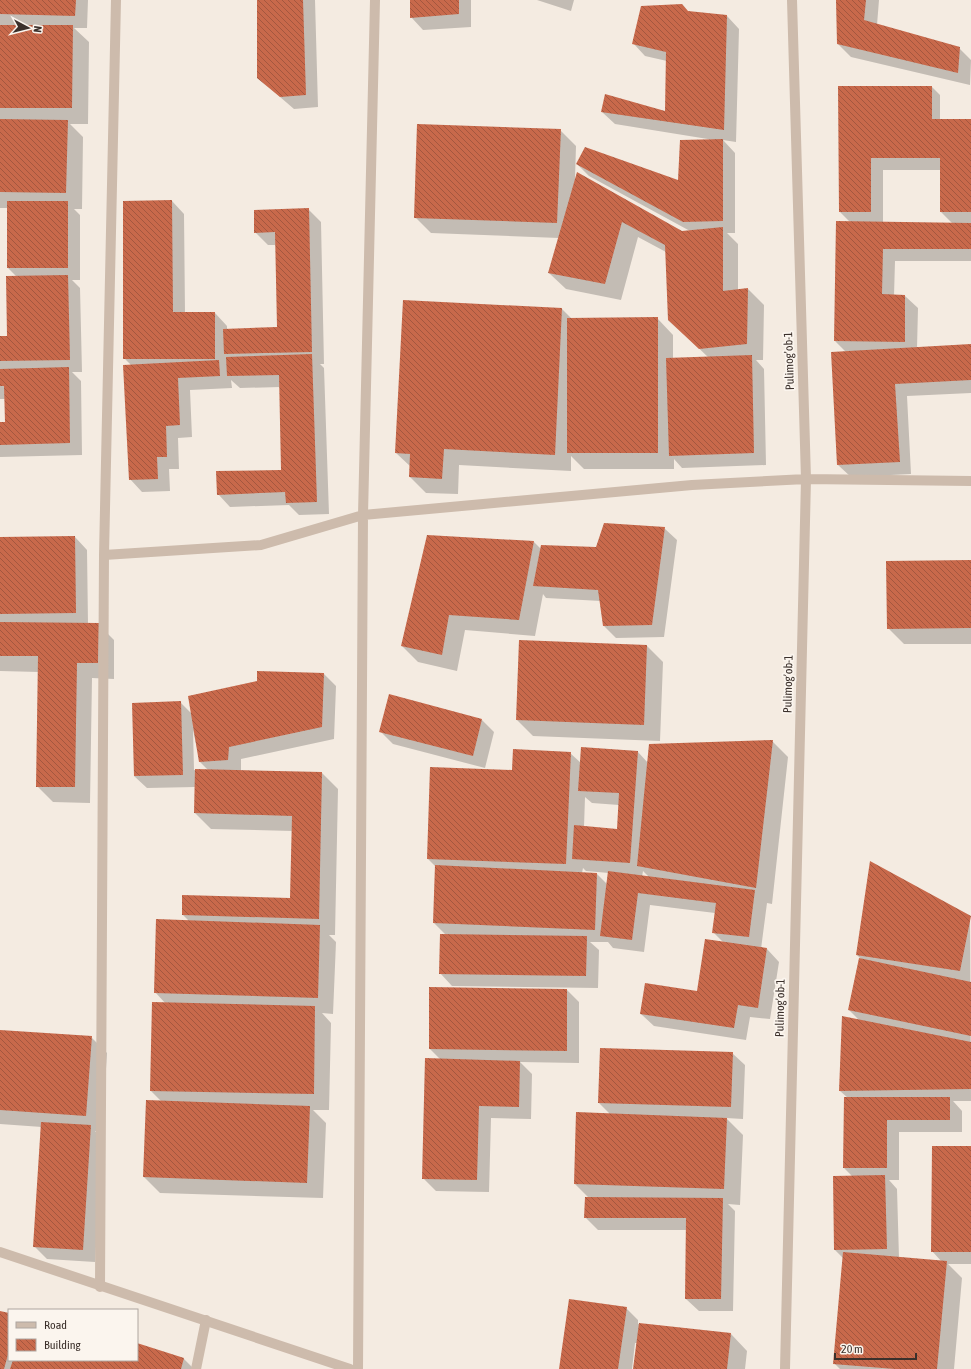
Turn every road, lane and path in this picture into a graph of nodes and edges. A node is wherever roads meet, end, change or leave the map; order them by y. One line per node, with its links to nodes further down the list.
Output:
1 (116, 0): 7 (street)
2 (375, 0): 6 (street)
3 (792, 0): 4 (street, Pulimog’ob-1)
4 (806, 479): 5 (street); 6 (street); 14 (street, Pulimog’ob-1)
5 (971, 481)
6 (363, 515): 7 (street); 13 (street)
7 (104, 555): 9 (street)
8 (0, 1252): 9 (street)
9 (100, 1287): 10 (street)
10 (206, 1320): 11 (street); 12 (street)
11 (196, 1369)
12 (350, 1369)
13 (358, 1369)
14 (785, 1369)

